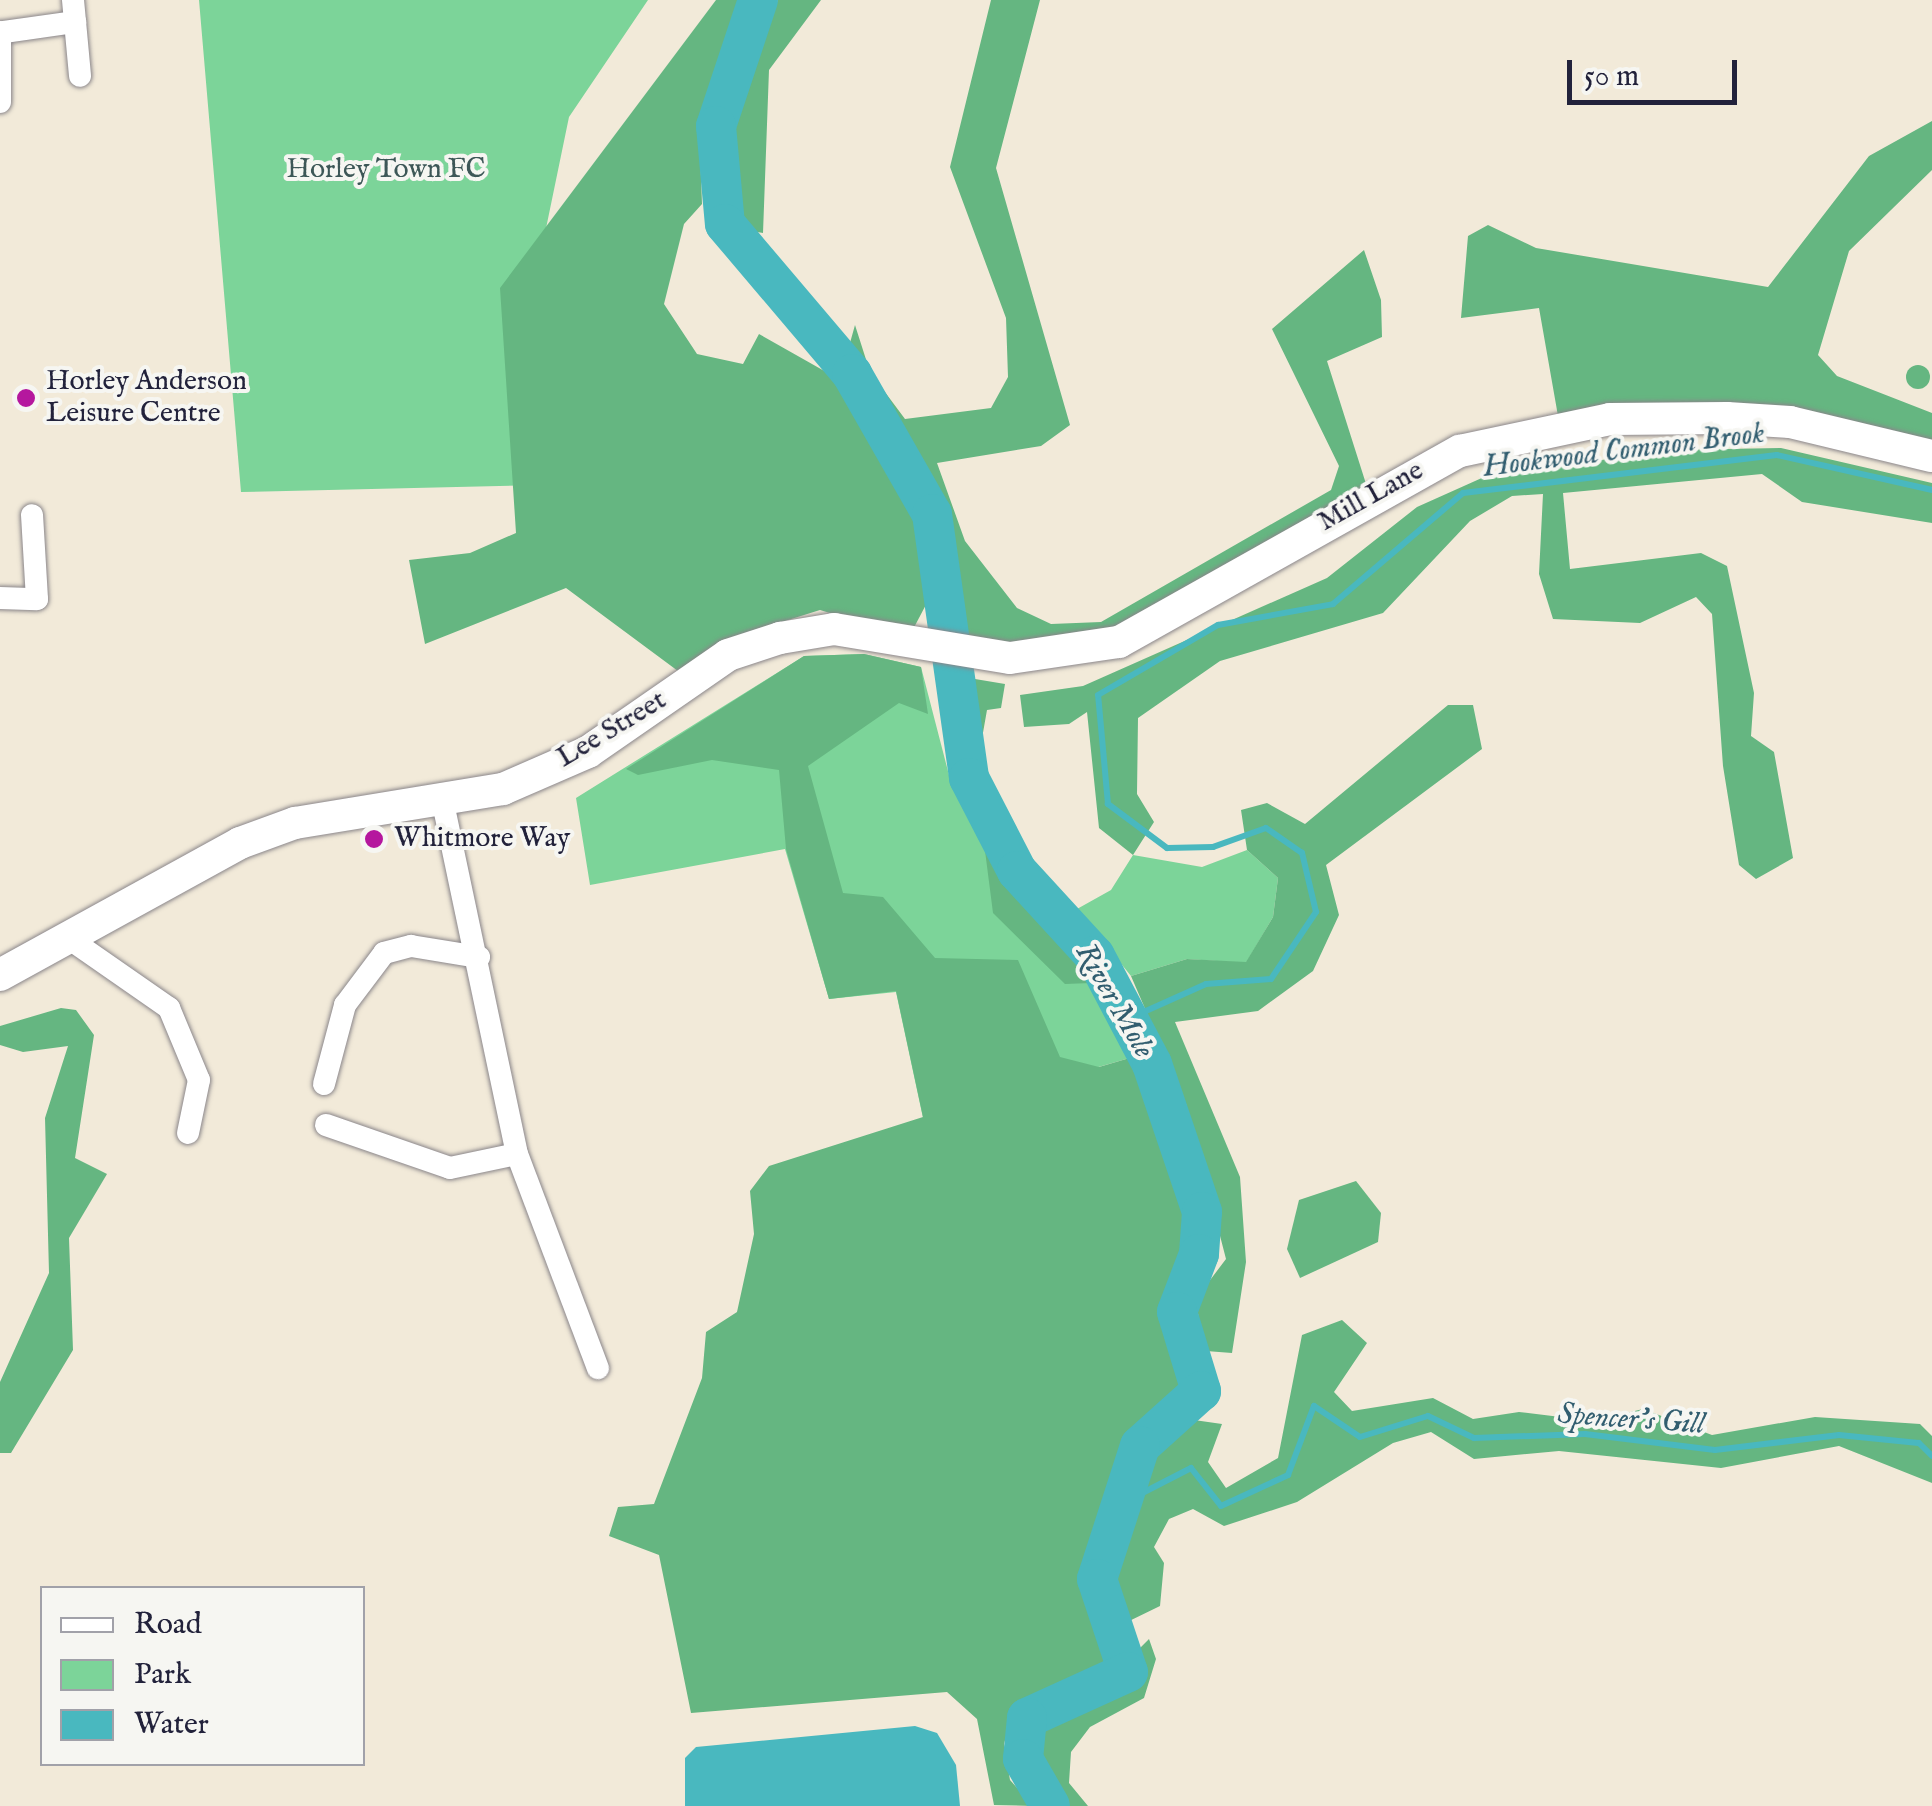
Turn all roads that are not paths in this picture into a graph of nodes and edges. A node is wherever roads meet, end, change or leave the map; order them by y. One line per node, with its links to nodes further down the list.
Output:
1 (74, 11): 2 (street); 3 (street)
2 (2, 32): 4 (street)
3 (80, 76)
4 (0, 102)
5 (1932, 456): 8 (street, Mill Lane)
6 (32, 515): 7 (street)
7 (0, 598)
8 (834, 629): 9 (street, Lee Street)
9 (443, 803): 10 (street, Lee Street); 11 (street)
10 (74, 942): 12 (street, Lee Street); 15 (street)
11 (479, 956): 13 (street); 16 (street)
12 (0, 975)
13 (324, 1084)
14 (326, 1125): 16 (street)
15 (188, 1134)
16 (517, 1154): 17 (street)
17 (598, 1368)

